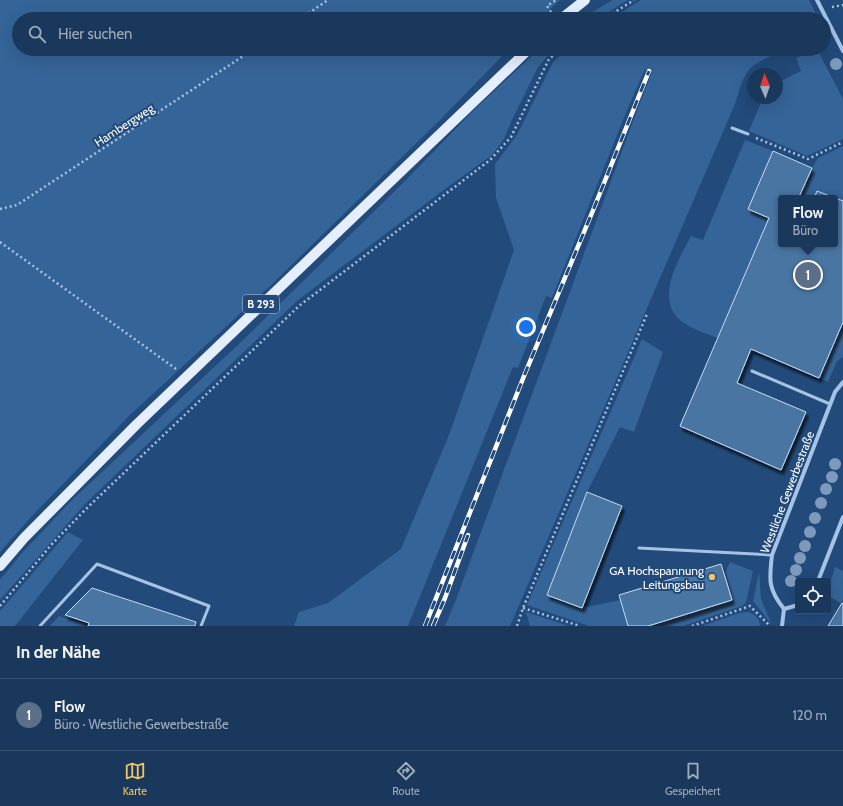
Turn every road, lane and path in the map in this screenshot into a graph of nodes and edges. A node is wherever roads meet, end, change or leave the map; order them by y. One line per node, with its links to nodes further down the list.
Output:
1 (328, 0): 5 (path)
2 (585, 0): 6 (main road)
3 (634, 0): 7 (path)
4 (818, 0): 8 (street)
5 (310, 12)
6 (570, 12)
7 (615, 12)
8 (824, 12)
9 (831, 26): 10 (street)
10 (843, 51)
11 (243, 56): 17 (path, Hambergweg)
12 (522, 56): 27 (main road, B 293)
13 (553, 56): 29 (path)
14 (732, 128): 15 (lane)
15 (748, 134): 16 (path)
16 (843, 142)
17 (0, 209)
18 (0, 242): 20 (path)
19 (647, 314): 31 (path)
20 (165, 361)
21 (752, 371): 23 (lane)
22 (843, 382): 23 (street, Westliche Gewerbestraße)
23 (830, 404): 26 (street, Westliche Gewerbestraße)
24 (843, 516): 28 (street)
25 (639, 548): 26 (lane)
26 (772, 555): 32 (street, Westliche Gewerbestraße)
27 (0, 566)
28 (819, 578)
29 (0, 606)
30 (795, 606): 32 (street)
31 (523, 608): 35 (path); 36 (path)
32 (784, 610): 39 (street)
33 (40, 626): 34 (lane)
34 (201, 626)
35 (517, 626)
36 (580, 626)
37 (692, 626): 38 (path)
38 (770, 626)
39 (782, 626)

